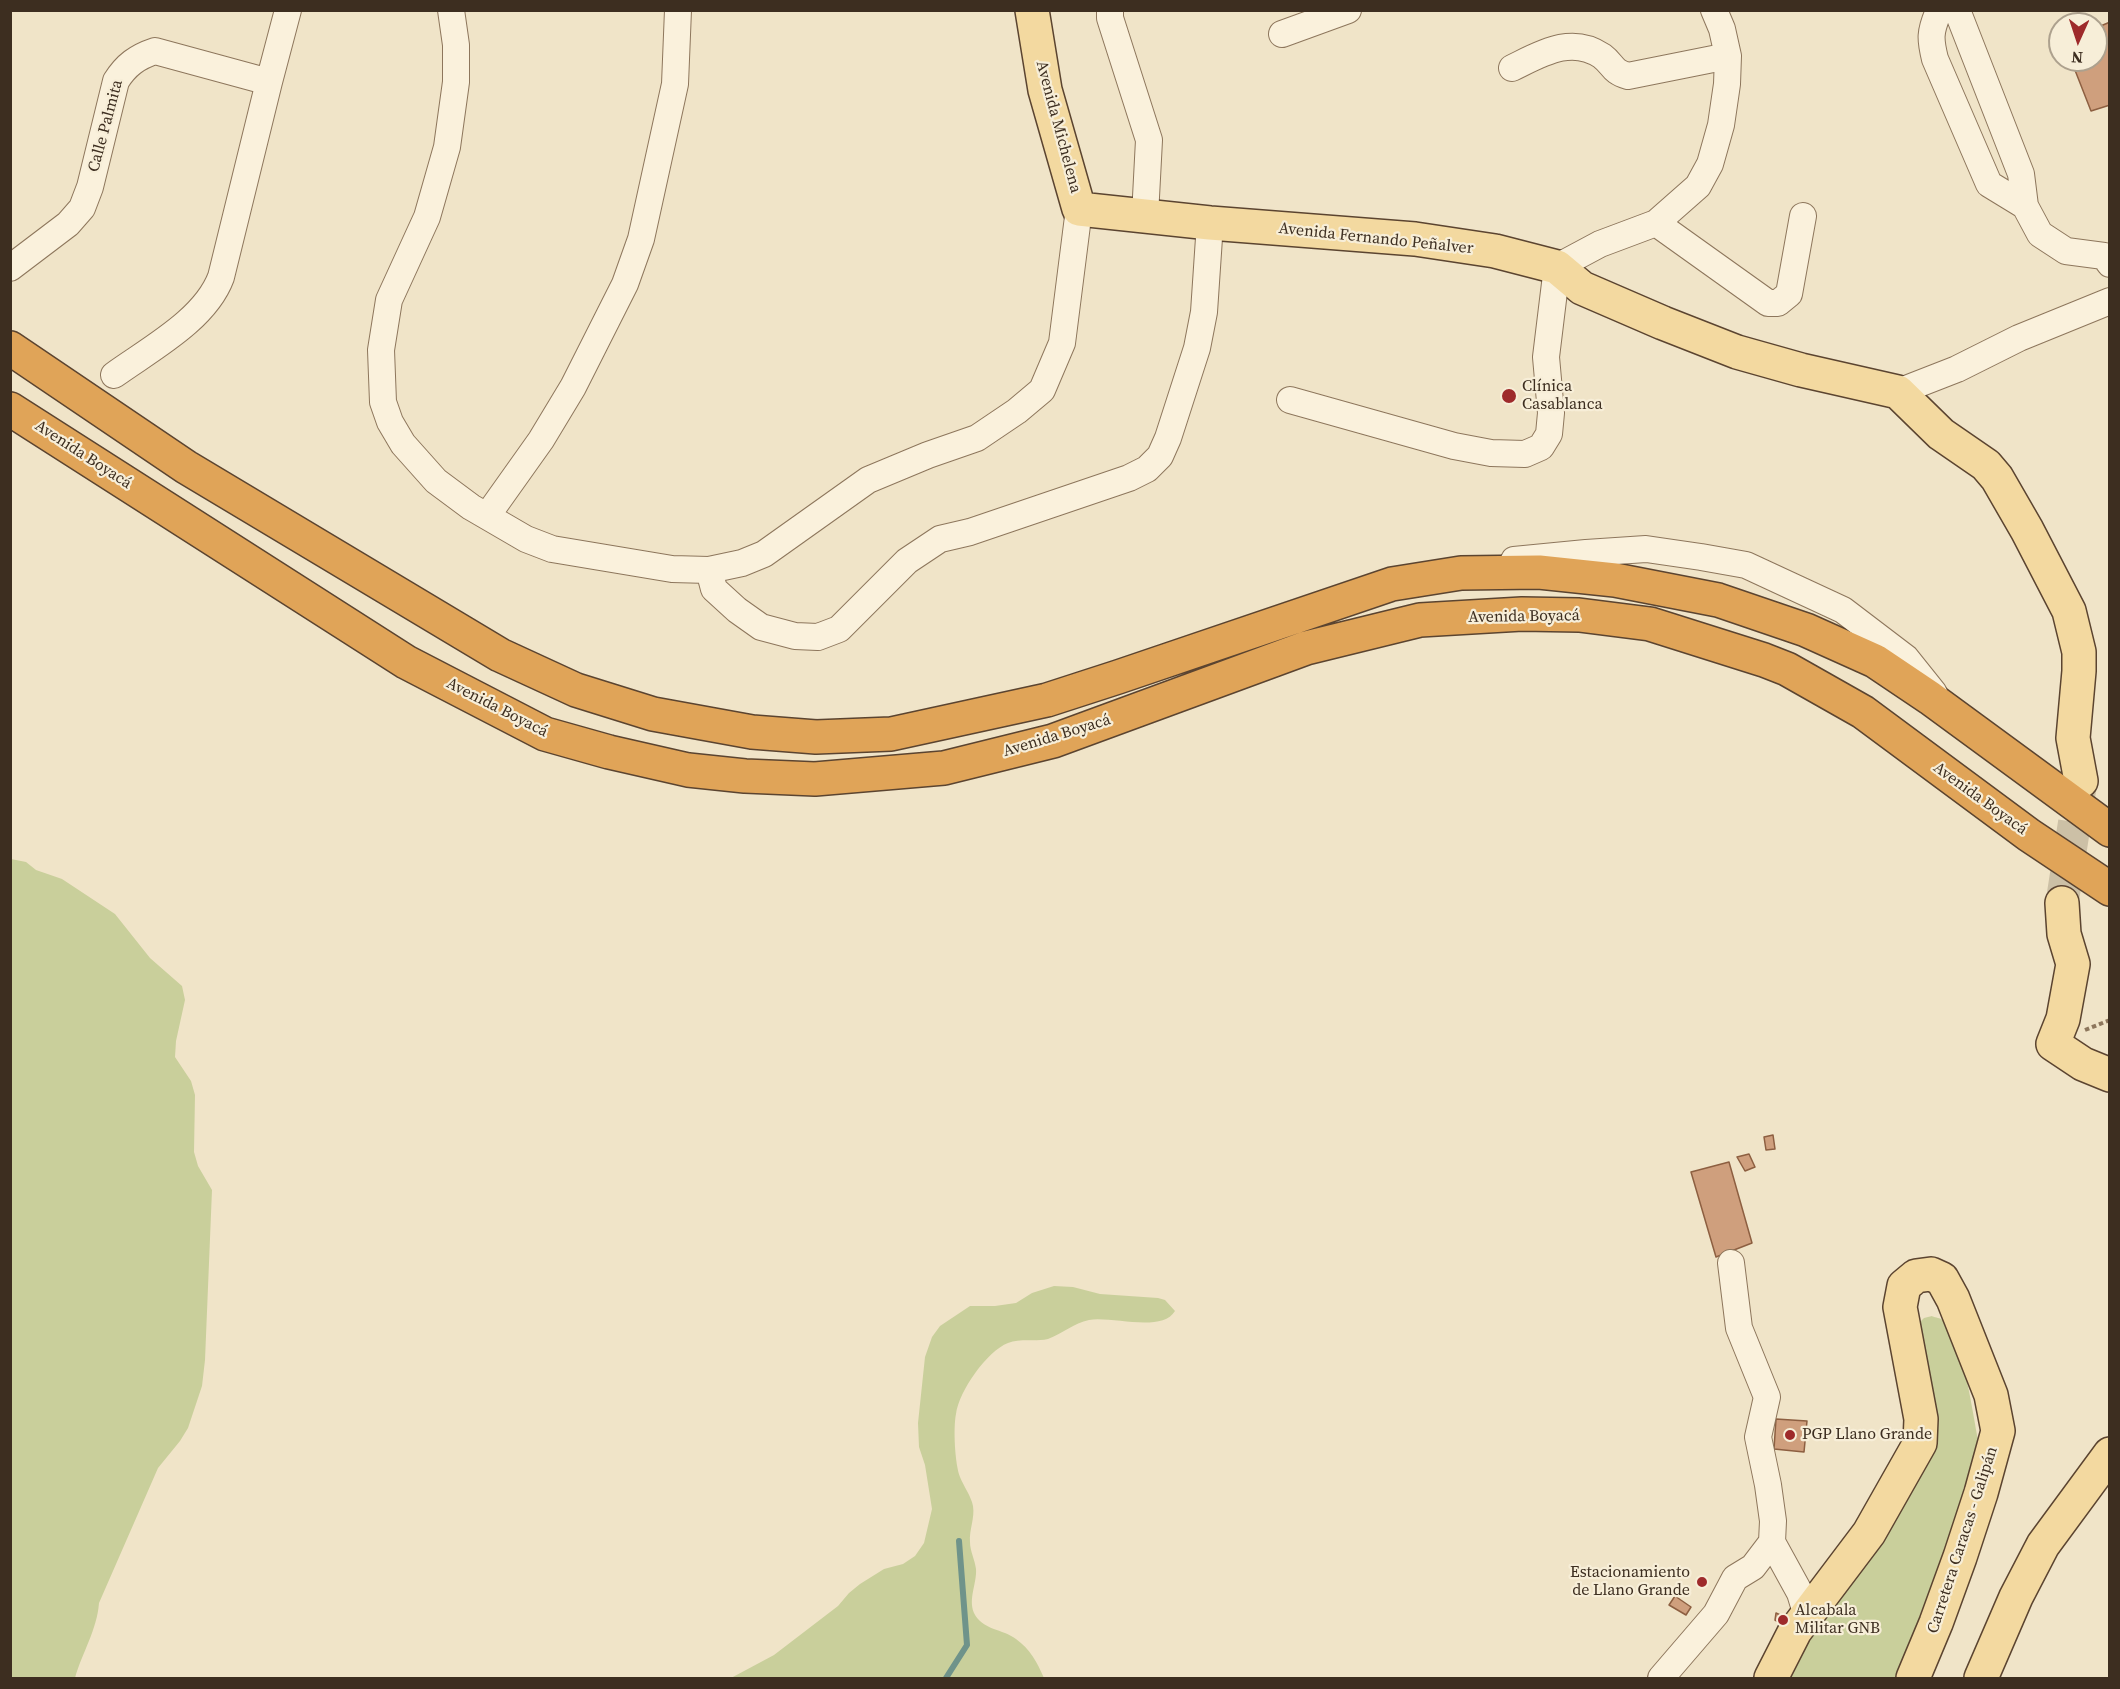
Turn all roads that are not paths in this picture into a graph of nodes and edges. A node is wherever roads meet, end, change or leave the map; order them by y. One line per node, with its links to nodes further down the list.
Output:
1 (288, 10): 13 (street)
2 (452, 10): 29 (street)
3 (678, 10): 29 (street)
4 (1032, 10): 15 (main road, Avenida Michelena)
5 (1110, 10): 16 (street)
6 (1348, 10): 10 (street)
7 (1714, 10): 11 (street)
8 (1945, 10): 14 (street)
9 (1957, 10): 14 (street)
10 (1282, 34)
11 (1728, 56): 12 (street); 19 (street)
12 (1512, 68)
13 (269, 82): 22 (street, Calle Palmita); 25 (street)
14 (2025, 206): 20 (street)
15 (1079, 209): 16 (main road, Avenida Fernando Peñalver); 30 (street)
16 (1145, 216): 18 (main road, Avenida Fernando Peñalver)
17 (1803, 216): 19 (street)
18 (1210, 223): 21 (main road, Avenida Fernando Peñalver); 30 (street)
19 (1656, 223): 21 (street)
20 (2109, 264)
21 (1557, 267): 26 (main road, Avenida Fernando Peñalver); 27 (street)
22 (10, 268)
23 (2109, 301): 26 (street)
24 (10, 348): 32 (highway)
25 (114, 375)
26 (1898, 392): 31 (main road)
27 (1290, 400)
28 (10, 409): 33 (highway, Avenida Boyacá)
29 (487, 516): 30 (street)
30 (709, 570)
31 (2081, 781)
32 (2109, 830)
33 (2109, 889)
34 (2062, 903): 35 (main road)
35 (2109, 1075)
36 (1731, 1263): 38 (street)
37 (2109, 1454): 43 (main road)
38 (1772, 1542): 39 (street); 40 (street)
39 (1808, 1616): 41 (main road, Carretera Caracas - Galipán); 42 (main road, Carretera Caracas - Galipán)
40 (1661, 1678)
41 (1771, 1678)
42 (1914, 1678)
43 (1981, 1678)

